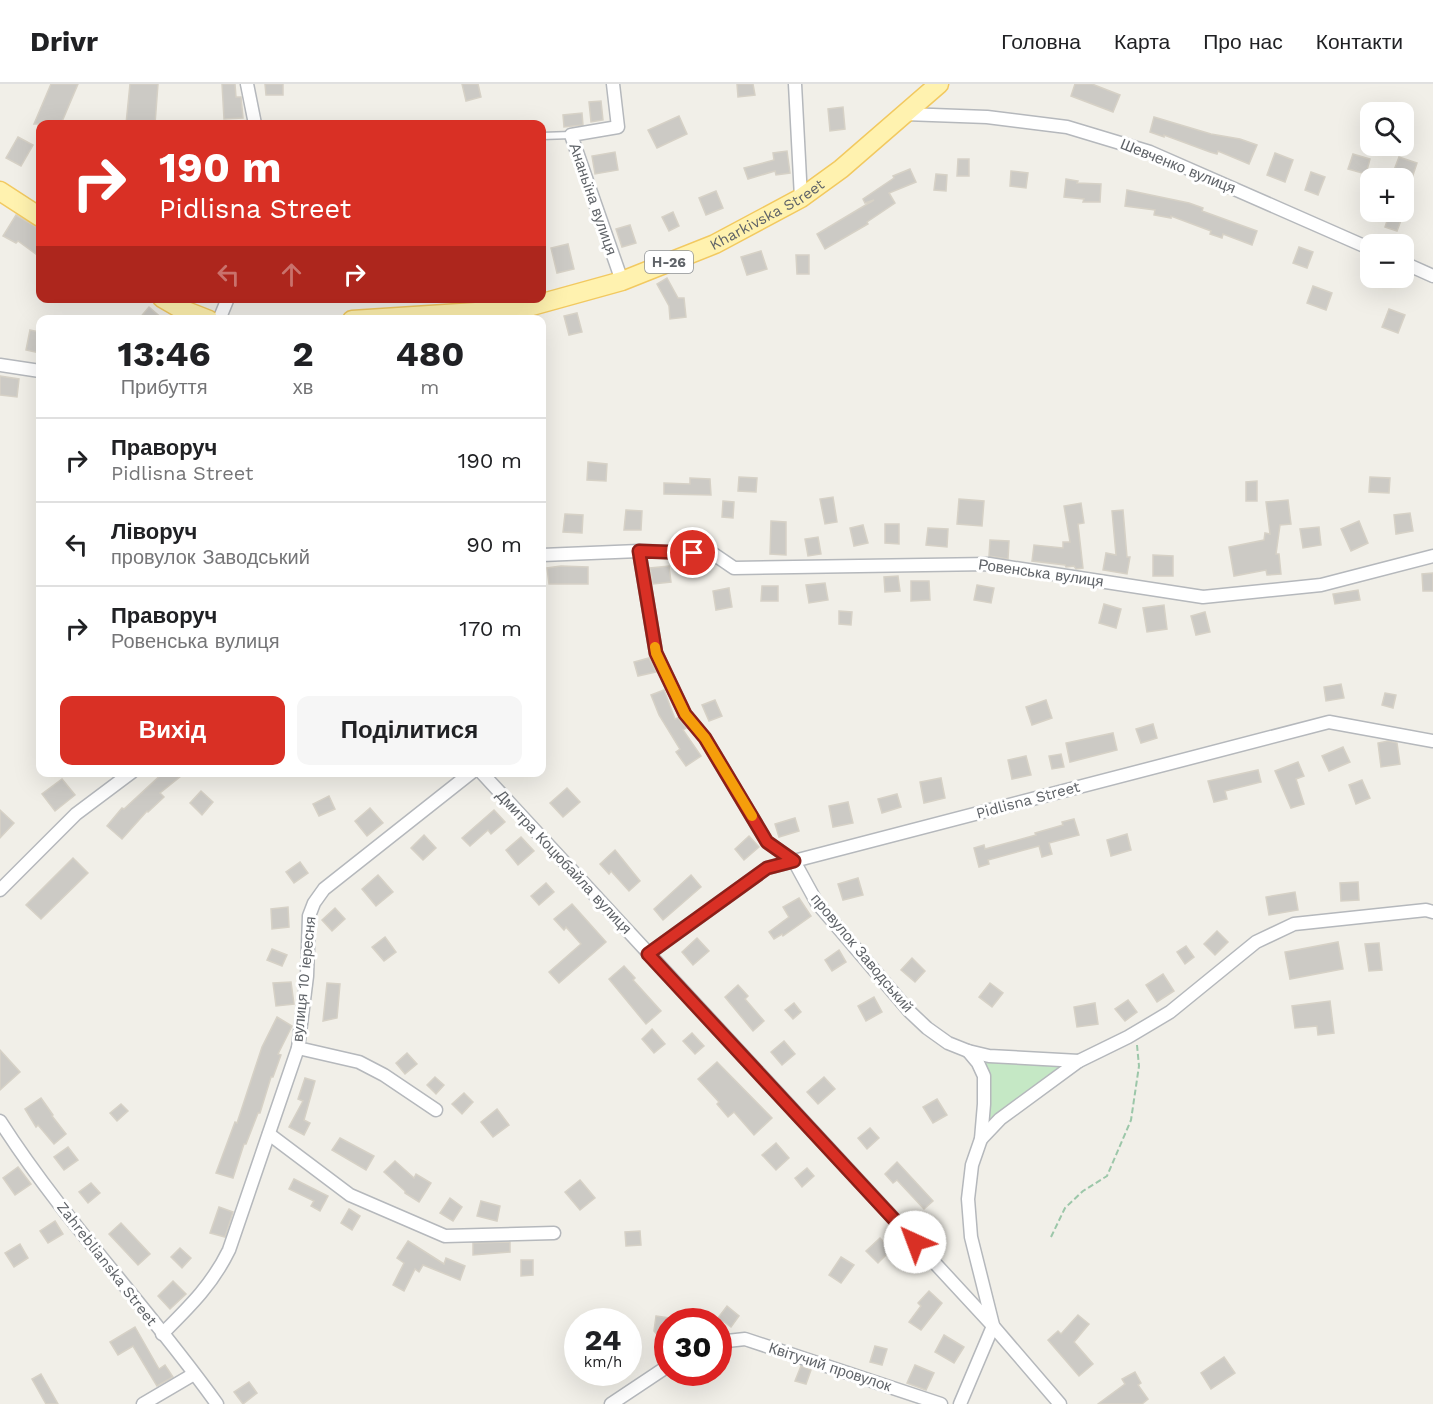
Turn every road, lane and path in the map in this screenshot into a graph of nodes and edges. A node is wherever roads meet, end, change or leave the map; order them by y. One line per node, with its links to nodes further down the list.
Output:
1 (247, 84): 6 (street)
2 (613, 84): 7 (street, Ананьїна вулиця)
3 (795, 84): 10 (street)
4 (939, 84): 5 (main road, Kharkivska Street / Н-26)
5 (904, 114): 10 (main road, Kharkivska Street / Н-26); 12 (street, Шевченко вулиця)
6 (254, 120)
7 (571, 135): 8 (lane); 15 (street, Ананьїна вулиця)
8 (546, 136)
9 (0, 191): 11 (main road)
10 (801, 198): 15 (main road, Kharkivska Street / Н-26)
11 (36, 214)
12 (1360, 244)
13 (1414, 267): 14 (street)
14 (1433, 276)
15 (622, 281): 16 (main road, Kharkivska Street / Н-26)
16 (546, 302)
17 (171, 303): 19 (main road)
18 (543, 303): 20 (main road, Kharkivska Street / Н-26)
19 (196, 315)
20 (429, 315)
21 (0, 365): 22 (street)
22 (36, 370)
23 (639, 551): 24 (street, Ровенська вулиця); 25 (street, Ровенська вулиця); 30 (street, провулок Заводський)
24 (546, 555)
25 (1433, 556)
26 (1433, 741): 30 (street, Pidlisna Street)
27 (125, 777): 31 (street)
28 (466, 777): 35 (street, вулиця 10 іересня)
29 (486, 777): 33 (street, Дмитра Коцюбайла вулиця)
30 (794, 861): 33 (street, Pidlisna Street); 36 (street, провулок Заводський)
31 (0, 890)
32 (1433, 912): 34 (street)
33 (648, 954): 44 (street, Дмитра Коцюбайла вулиця)
34 (1136, 1033): 37 (street); 43 (path)
35 (298, 1048): 38 (street); 40 (street, вулиця 10 іересня)
36 (968, 1051): 37 (street, провулок Заводський); 41 (street)
37 (1079, 1061): 41 (street)
38 (436, 1110)
39 (0, 1121): 45 (street, Zahreblianska Street)
40 (269, 1134): 42 (street); 45 (street, вулиця 10 іересня)
41 (981, 1139): 44 (street)
42 (554, 1233)
43 (1051, 1237)
44 (993, 1326): 53 (street); 54 (street, Дмитра Коцюбайла вулиця)
45 (162, 1334): 47 (street, Zahreblianska Street)
46 (732, 1340): 52 (street, Квітучий провулок)
47 (194, 1374): 49 (street); 50 (street, Zahreblianska Street)
48 (654, 1375): 51 (street)
49 (143, 1404)
50 (217, 1404)
51 (611, 1404)
52 (941, 1404)
53 (960, 1404)
54 (1060, 1404)

